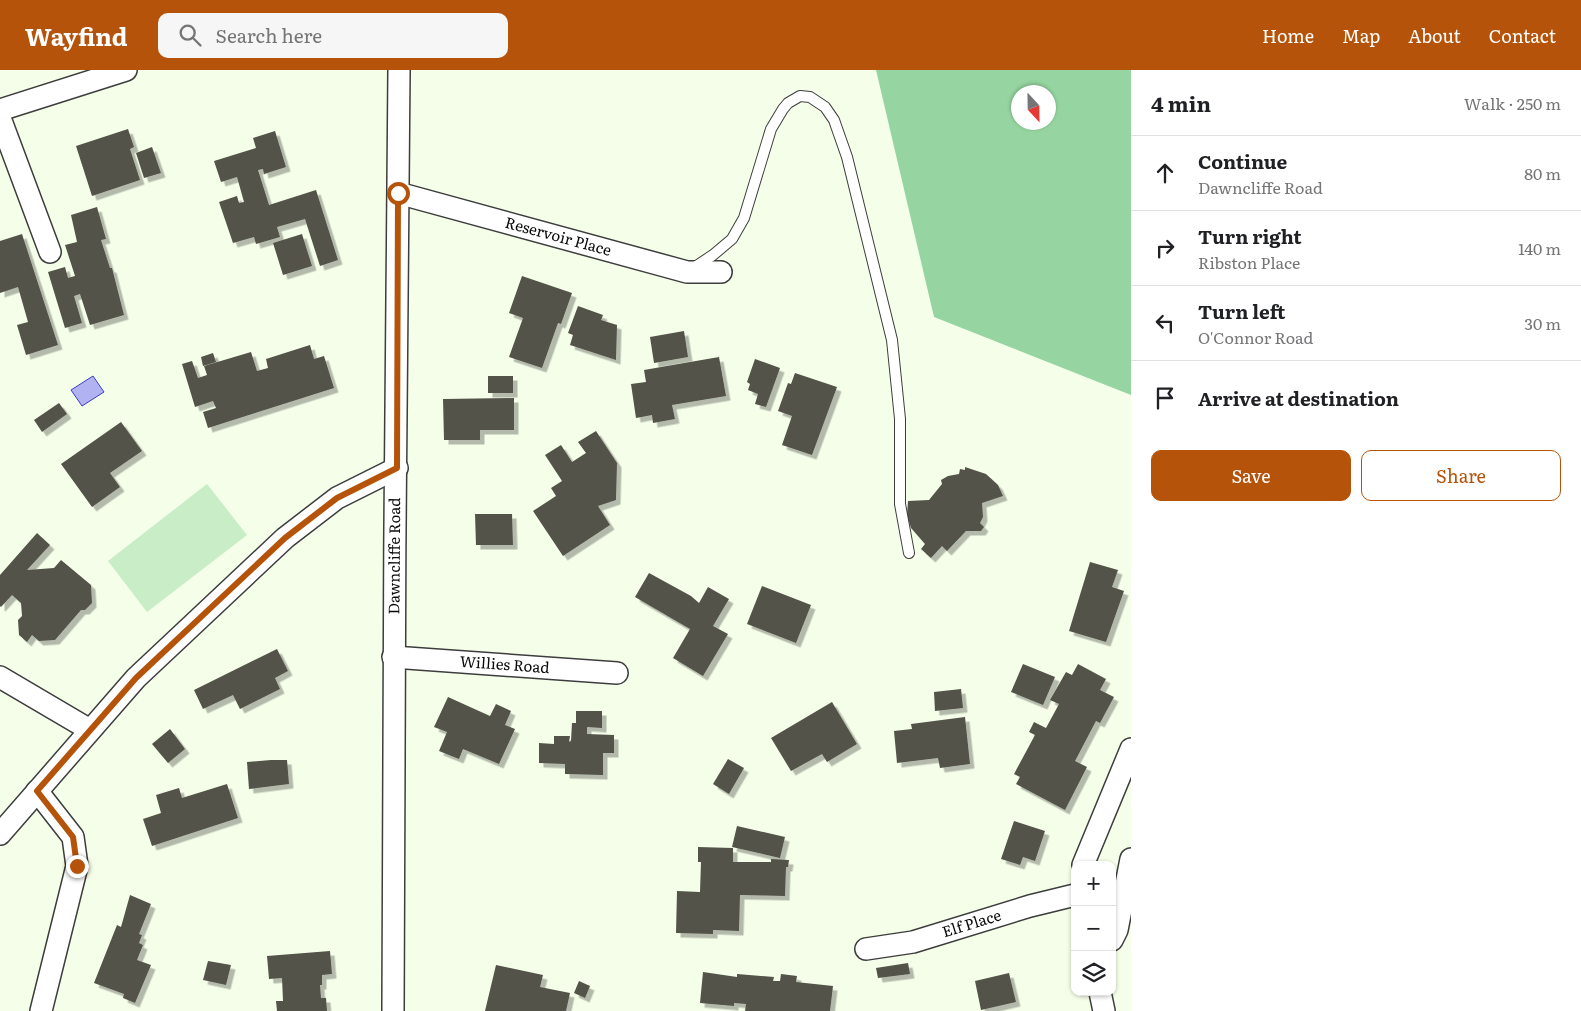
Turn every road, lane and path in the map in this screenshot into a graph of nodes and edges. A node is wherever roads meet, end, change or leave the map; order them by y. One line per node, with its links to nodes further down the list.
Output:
1 (126, 70): 3 (street)
2 (399, 70): 5 (street, Dawncliffe Road)
3 (0, 110)
4 (0, 118): 6 (street)
5 (398, 193): 7 (street, Reservoir Place); 9 (street, Dawncliffe Road)
6 (50, 252)
7 (687, 272): 8 (street, Reservoir Place); 10 (lane)
8 (721, 272)
9 (397, 468): 11 (street, Dawncliffe Road); 14 (street)
10 (909, 553)
11 (393, 657): 12 (street, Willies Road); 25 (street, Dawncliffe Road)
12 (617, 673)
13 (0, 677): 14 (street)
14 (90, 730): 16 (street)
15 (1131, 750): 19 (street)
16 (37, 791): 17 (street); 24 (street)
17 (0, 834)
18 (1131, 859): 21 (street)
19 (1085, 861)
20 (1071, 895): 22 (street, Elf Place)
21 (1116, 930)
22 (866, 949)
23 (1101, 996): 26 (street)
24 (42, 1011)
25 (394, 1011)
26 (1104, 1011)

